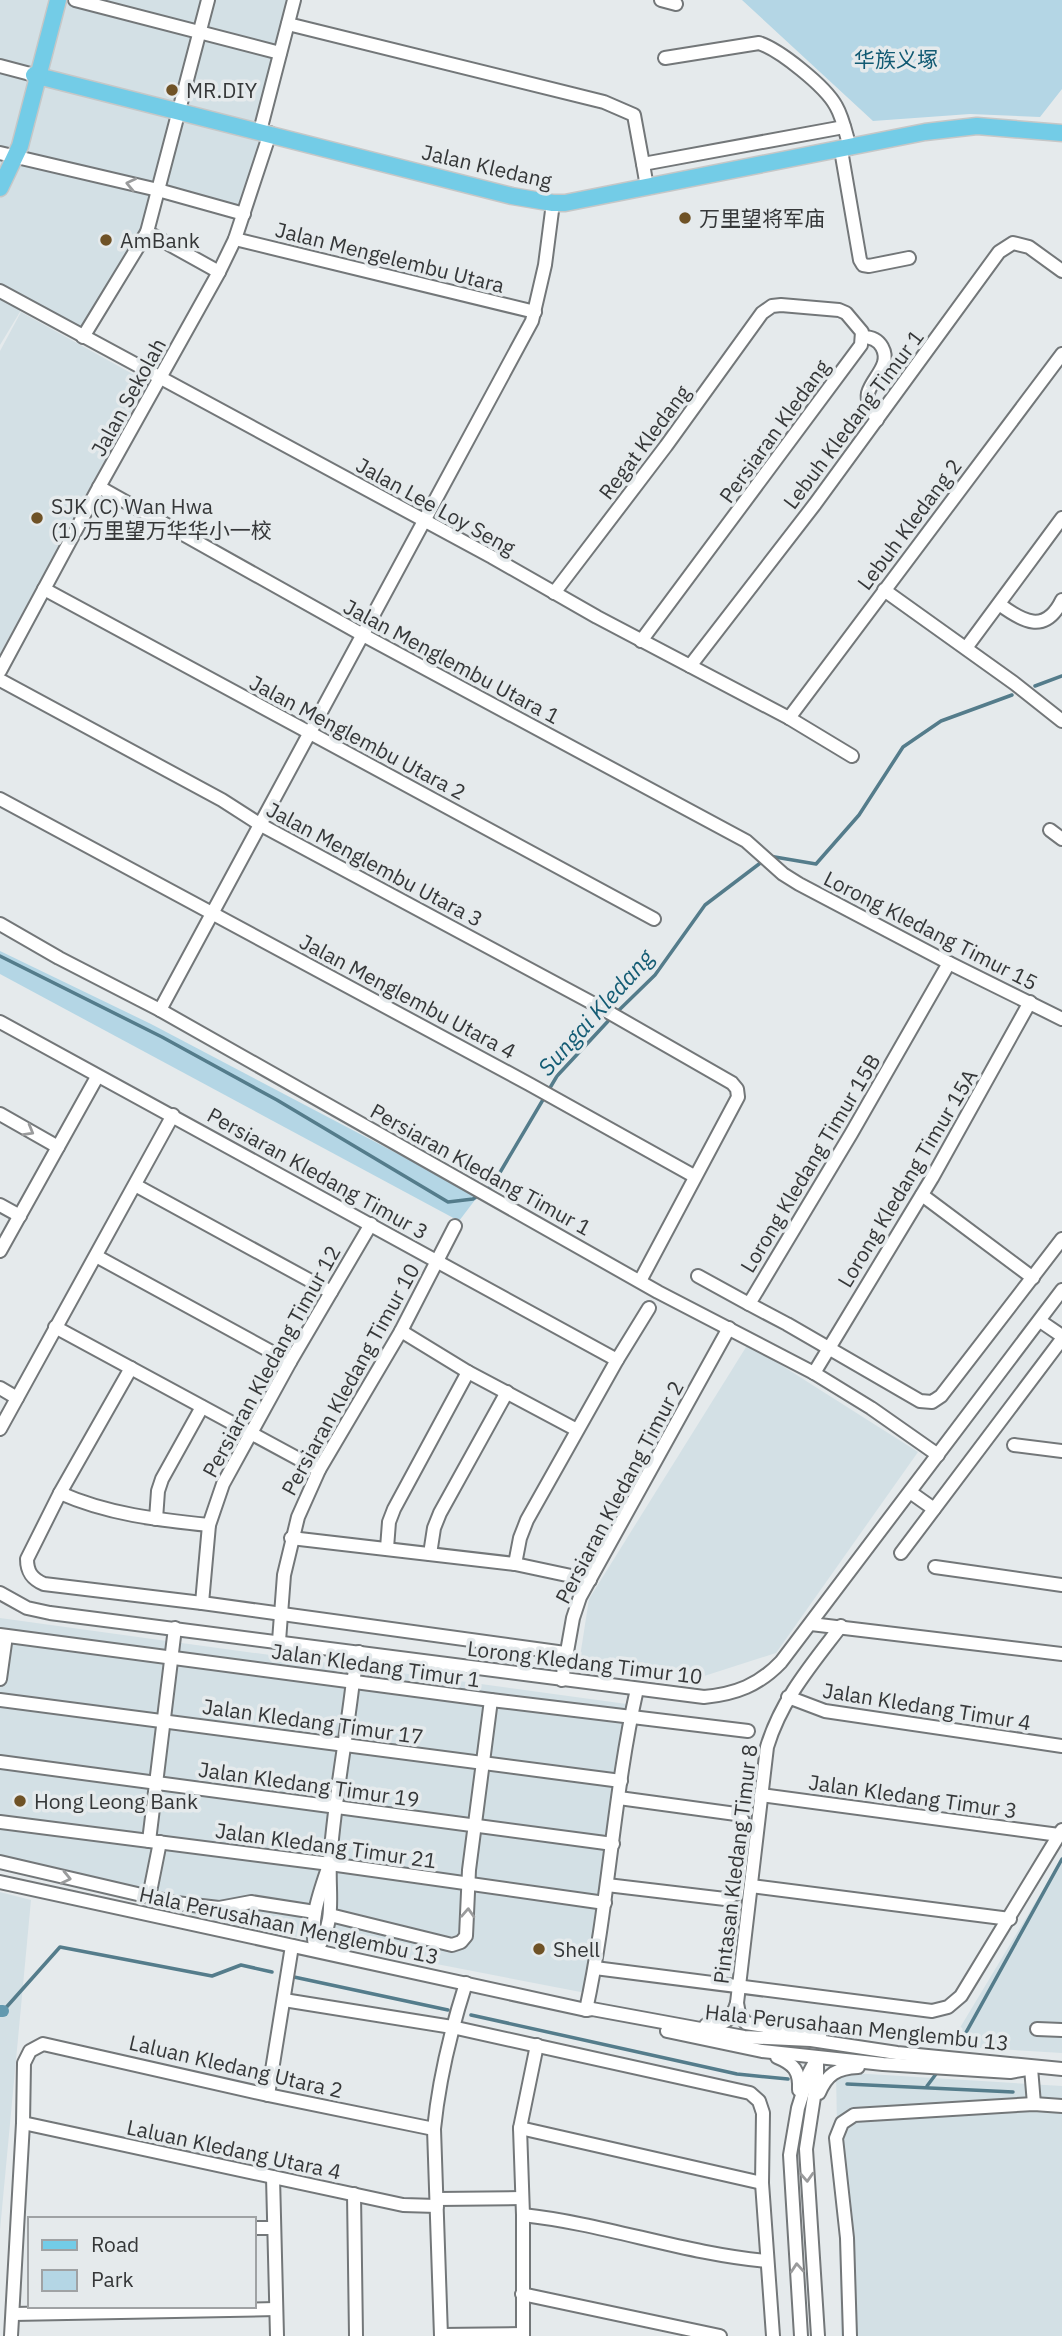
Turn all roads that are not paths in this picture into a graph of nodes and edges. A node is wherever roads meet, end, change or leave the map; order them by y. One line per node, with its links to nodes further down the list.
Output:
1 (52, 0): 13 (main road)
2 (58, 0): 13 (main road)
3 (75, 0): 9 (street)
4 (208, 0): 9 (street)
5 (294, 0): 8 (street, Jalan Sekolah)
6 (661, 0): 7 (street)
7 (676, 4)
8 (288, 24): 10 (street, Jalan Sekolah); 20 (street)
9 (199, 33): 10 (street); 14 (street)
10 (280, 52): 16 (street, Jalan Sekolah)
11 (665, 58): 15 (street)
12 (0, 66): 13 (street)
13 (36, 75): 14 (main road, Jalan Kledang); 19 (main road)
14 (179, 110): 16 (main road, Jalan Kledang); 24 (street)
15 (844, 127): 18 (street); 20 (street)
16 (265, 132): 25 (main road, Jalan Kledang); 26 (street, Jalan Sekolah)
17 (1062, 133): 18 (main road, Jalan Kledang)
18 (845, 149): 22 (main road, Jalan Kledang); 29 (street)
19 (8, 155): 21 (main road); 23 (main road); 24 (street, one-way to 19)
20 (643, 164): 22 (street)
21 (0, 174)
22 (647, 187): 25 (main road, Jalan Kledang)
23 (0, 188)
24 (158, 190): 26 (street); 27 (street)
25 (553, 203): 33 (street)
26 (244, 214): 28 (street, Jalan Sekolah)
27 (147, 232): 31 (street); 34 (street)
28 (236, 239): 31 (street, Jalan Sekolah); 33 (street, Jalan Mengelembu Utara)
29 (909, 258)
30 (1062, 271): 38 (street, Lebuh Kledang Timur 1)
31 (219, 272): 37 (street, Jalan Sekolah)
32 (0, 291): 34 (street, Jalan Lee Loy Seng)
33 (535, 312): 41 (street)
34 (83, 337): 37 (street, Jalan Lee Loy Seng)
35 (863, 338): 38 (street); 44 (street, Regat Kledang); 48 (street, Persiaran Kledang)
36 (1062, 354): 43 (street, Lebuh Kledang 2)
37 (162, 378): 39 (street, Jalan Sekolah); 41 (street, Jalan Lee Loy Seng)
38 (877, 419): 50 (street, Lebuh Kledang Timur 1)
39 (99, 487): 42 (street, Jalan Sekolah); 47 (street, Jalan Menglembu Utara 1)
40 (1062, 518): 46 (street)
41 (423, 520): 44 (street, Jalan Lee Loy Seng); 47 (street)
42 (44, 589): 51 (street, Jalan Sekolah); 55 (street, Jalan Menglembu Utara 2)
43 (884, 590): 49 (street); 53 (street, Lebuh Kledang 2)
44 (554, 593): 48 (street, Jalan Lee Loy Seng)
45 (1062, 600): 46 (street)
46 (999, 604): 49 (street)
47 (363, 635): 55 (street); 61 (street, Jalan Menglembu Utara 1)
48 (642, 641): 50 (street, Jalan Lee Loy Seng)
49 (966, 648): 54 (street)
50 (690, 666): 53 (street, Jalan Lee Loy Seng)
51 (0, 671)
52 (0, 680): 58 (street, Jalan Menglembu Utara 3)
53 (789, 718): 56 (street, Jalan Lee Loy Seng)
54 (1062, 721)
55 (311, 733): 58 (street); 63 (street, Jalan Menglembu Utara 2)
56 (852, 756)
57 (0, 799): 62 (street, Jalan Menglembu Utara 4)
58 (261, 825): 62 (street); 74 (street, Jalan Menglembu Utara 3)
59 (1050, 830): 60 (street)
60 (1062, 839)
61 (783, 874): 65 (street, Lorong Kledang Timur 15)
62 (212, 913): 67 (street); 74 (street, Jalan Menglembu Utara 4)
63 (654, 919)
64 (0, 924): 67 (street, Persiaran Kledang Timur 1)
65 (948, 963): 66 (street, Lorong Kledang Timur 15); 90 (street, Lorong Kledang Timur 15B)
66 (1030, 1002): 68 (street, Lorong Kledang Timur 15); 76 (street, Lorong Kledang Timur 15A)
67 (160, 1010): 87 (street, Persiaran Kledang Timur 1)
68 (1062, 1019)
69 (0, 1022): 70 (street, Persiaran Kledang Timur 3)
70 (97, 1077): 72 (street, Persiaran Kledang Timur 3); 73 (street)
71 (0, 1114): 73 (street, one-way to 73)
72 (173, 1115): 75 (street); 79 (street, Persiaran Kledang Timur 3)
73 (58, 1147): 78 (street)
74 (694, 1176): 87 (street)
75 (135, 1185): 83 (street); 89 (street)
76 (922, 1195): 86 (street); 97 (street, Lorong Kledang Timur 15A)
77 (0, 1205): 78 (street)
78 (20, 1216): 82 (street)
79 (371, 1224): 84 (street, Persiaran Kledang Timur 3); 89 (street, Persiaran Kledang Timur 12)
80 (455, 1226): 84 (street, Persiaran Kledang Timur 10)
81 (1062, 1239): 86 (street)
82 (0, 1251)
83 (96, 1256): 93 (street); 99 (street)
84 (436, 1261): 95 (street, Persiaran Kledang Timur 10); 98 (street, Persiaran Kledang Timur 3)
85 (698, 1276): 90 (street)
86 (1033, 1278): 97 (street, Lorong Kledang Timur 15B)
87 (640, 1281): 94 (street, Persiaran Kledang Timur 1)
88 (1062, 1290): 92 (street, Lorong Kledang Timur 10)
89 (331, 1292): 99 (street, Persiaran Kledang Timur 12)
90 (749, 1304): 97 (street, Lorong Kledang Timur 15B)
91 (649, 1308): 98 (street)
92 (1040, 1321): 96 (street); 112 (street, Lorong Kledang Timur 10)
93 (55, 1327): 100 (street); 105 (street)
94 (729, 1328): 102 (street, Persiaran Kledang Timur 1); 125 (street, Persiaran Kledang Timur 2)
95 (401, 1331): 101 (street); 113 (street, Persiaran Kledang Timur 10)
96 (1062, 1338): 116 (street)
97 (828, 1348): 102 (street, Lorong Kledang Timur 15A)
98 (617, 1360): 108 (street)
99 (290, 1362): 109 (street, Persiaran Kledang Timur 12)
100 (131, 1368): 106 (street); 115 (street)
101 (468, 1372): 104 (street); 120 (street)
102 (814, 1373): 112 (street, Persiaran Kledang Timur 1)
103 (0, 1388): 105 (street)
104 (507, 1392): 108 (street); 122 (street)
105 (17, 1398): 107 (street)
106 (202, 1407): 109 (street); 117 (street)
107 (0, 1429)
108 (577, 1430): 123 (street)
109 (251, 1432): 113 (street); 118 (street, Persiaran Kledang Timur 12)
110 (1014, 1445): 111 (street)
111 (1062, 1451)
112 (939, 1455): 114 (street, Lorong Kledang Timur 10)
113 (319, 1470): 119 (street, Persiaran Kledang Timur 10)
114 (910, 1492): 116 (street); 130 (street, Lorong Kledang Timur 10)
115 (60, 1493): 117 (street); 128 (street, Lorong Kledang Timur 10)
116 (934, 1509): 121 (street)
117 (156, 1519): 118 (street)
118 (209, 1525): 128 (street, Persiaran Kledang Timur 12)
119 (291, 1538): 120 (street); 129 (street, Persiaran Kledang Timur 10)
120 (387, 1548): 122 (street)
121 (901, 1553)
122 (430, 1554): 123 (street)
123 (514, 1564): 125 (street)
124 (935, 1566): 126 (street)
125 (590, 1580): 136 (street, Persiaran Kledang Timur 2)
126 (1062, 1585)
127 (0, 1593): 132 (street, Lorong Kledang Timur 10)
128 (202, 1602): 129 (street, Lorong Kledang Timur 10)
129 (280, 1615): 134 (street, Persiaran Kledang Timur 10); 136 (street, Lorong Kledang Timur 10)
130 (811, 1624): 131 (street); 142 (street, Lorong Kledang Timur 10)
131 (841, 1626): 137 (street); 143 (street, Pintasan Kledang Timur 8)
132 (175, 1628): 134 (street, Lorong Kledang Timur 10); 138 (street)
133 (3, 1635): 138 (street, Jalan Kledang Timur 1); 139 (street)
134 (279, 1641): 135 (street, Lorong Kledang Timur 10)
135 (359, 1652): 140 (street, Lorong Kledang Timur 10); 141 (street)
136 (565, 1653): 140 (street, Persiaran Kledang Timur 2)
137 (1062, 1654)
138 (172, 1657): 141 (street, Jalan Kledang Timur 1); 147 (street)
139 (0, 1679)
140 (562, 1680): 142 (street, Lorong Kledang Timur 10)
141 (353, 1681): 145 (street, Jalan Kledang Timur 1); 149 (street)
142 (637, 1689): 146 (street)
143 (788, 1697): 150 (street, Jalan Kledang Timur 4); 155 (street, Pintasan Kledang Timur 8)
144 (0, 1700): 147 (street, Jalan Kledang Timur 17)
145 (491, 1700): 146 (street, Jalan Kledang Timur 1); 152 (street)
146 (630, 1717): 148 (street, Jalan Kledang Timur 1); 153 (street)
147 (165, 1720): 149 (street, Jalan Kledang Timur 17); 154 (street)
148 (748, 1731)
149 (345, 1746): 152 (street, Jalan Kledang Timur 17); 157 (street)
150 (1062, 1746)
151 (0, 1762): 154 (street, Jalan Kledang Timur 19)
152 (482, 1764): 153 (street, Jalan Kledang Timur 17); 159 (street)
153 (621, 1781): 156 (street)
154 (157, 1783): 157 (street, Jalan Kledang Timur 19); 161 (street)
155 (761, 1795): 160 (street, Jalan Kledang Timur 3); 168 (street, Pintasan Kledang Timur 8)
156 (619, 1798): 162 (street); 167 (street)
157 (337, 1808): 159 (street, Jalan Kledang Timur 19); 164 (street)
158 (0, 1822): 161 (street, Jalan Kledang Timur 21)
159 (474, 1825): 162 (street, Jalan Kledang Timur 19); 166 (street)
160 (1061, 1832): 173 (street)
161 (155, 1841): 164 (street, Jalan Kledang Timur 21); 169 (street)
162 (612, 1844): 167 (street)
163 (0, 1862): 169 (street, one-way to 169)
164 (330, 1864): 166 (street, Jalan Kledang Timur 21); 171 (street); 172 (street)
165 (0, 1882): 174 (street, Hala Perusahaan Menglembu 13)
166 (469, 1884): 170 (street, Jalan Kledang Timur 21); 172 (street, one-way to 166)
167 (607, 1885): 170 (street)
168 (751, 1886): 173 (street); 178 (street, Pintasan Kledang Timur 8)
169 (149, 1897): 171 (street)
170 (605, 1903): 176 (street)
171 (315, 1912): 175 (street)
172 (330, 1915): 175 (street)
173 (1010, 1919): 178 (street)
174 (292, 1946): 175 (street, Hala Perusahaan Menglembu 13); 179 (street)
175 (316, 1950): 177 (street, Hala Perusahaan Menglembu 13)
176 (595, 1968): 178 (street); 181 (street)
177 (466, 1983): 181 (street, Hala Perusahaan Menglembu 13); 183 (street)
178 (739, 1986): 180 (street, Pintasan Kledang Timur 8)
179 (284, 2000): 183 (street); 195 (street)
180 (737, 2003): 182 (street, Pintasan Kledang Timur 8); 190 (street, Pintasan Kledang Timur 8)
181 (586, 2010): 182 (street, Hala Perusahaan Menglembu 13); 188 (street, Hala Perusahaan Menglembu 13)
182 (674, 2024): 186 (street, Hala Perusahaan Menglembu 13)
183 (452, 2028): 187 (street); 201 (street)
184 (1037, 2029): 185 (street)
185 (1062, 2030)
186 (744, 2037): 189 (street, Hala Perusahaan Menglembu 13); 191 (street)
187 (537, 2045): 200 (street); 203 (street)
188 (762, 2051): 191 (street, Hala Perusahaan Menglembu 13); 198 (street)
189 (897, 2053): 190 (street, Hala Perusahaan Menglembu 13); 191 (street)
190 (917, 2055): 193 (street, Hala Perusahaan Menglembu 13)
191 (817, 2058): 192 (street, Hala Perusahaan Menglembu 13); 198 (street)
192 (883, 2064): 193 (street, Hala Perusahaan Menglembu 13); 198 (street)
193 (1031, 2068): 194 (street, Hala Perusahaan Menglembu 13); 196 (street)
194 (1062, 2069)
195 (268, 2095): 199 (street, Laluan Kledang Utara 2); 201 (street, Laluan Kledang Utara 2)
196 (1034, 2104): 197 (street); 224 (street)
197 (1062, 2106)
198 (805, 2109): 222 (street, one-way to 198); 223 (street, one-way to 223)
199 (23, 2123): 202 (street, Laluan Kledang Utara 4); 210 (street)
200 (520, 2128): 203 (street); 205 (street)
201 (434, 2129): 206 (street)
202 (273, 2177): 204 (street, Laluan Kledang Utara 4); 209 (street)
203 (762, 2183): 211 (street)
204 (354, 2194): 206 (street, Laluan Kledang Utara 4); 218 (street)
205 (522, 2198): 206 (street, Laluan Kledang Utara 4); 207 (street)
206 (437, 2203): 219 (street)
207 (523, 2215): 211 (street); 212 (street)
208 (256, 2228): 209 (street)
209 (274, 2228): 213 (street)
210 (23, 2234): 214 (street)
211 (767, 2261): 221 (street)
212 (522, 2294): 216 (street); 220 (street)
213 (276, 2309): 214 (street); 217 (street)
214 (13, 2314): 215 (street)
215 (8, 2330)
216 (523, 2335): 219 (street)
217 (277, 2336)
218 (356, 2336)
219 (440, 2336)
220 (720, 2336)
221 (773, 2336)
222 (801, 2336)
223 (818, 2336)
224 (850, 2336)

